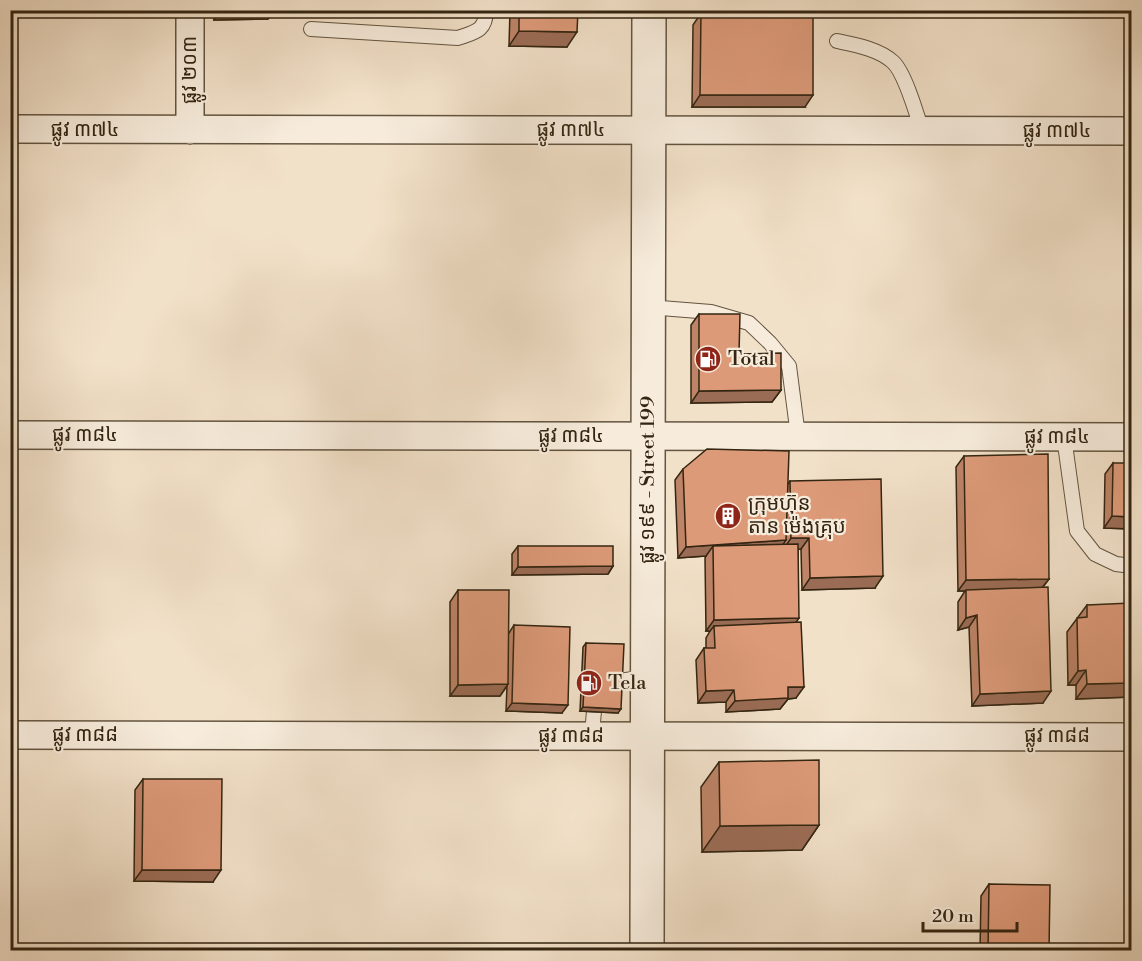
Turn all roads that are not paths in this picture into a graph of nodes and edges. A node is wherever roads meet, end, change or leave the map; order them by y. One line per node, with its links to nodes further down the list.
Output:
1 (190, 10): 7 (street, ផ្លូវ ២០៣)
2 (486, 10): 4 (lane)
3 (649, 10): 8 (street, ផ្លូវ ១៩៩ - Street 199)
4 (311, 29)
5 (837, 41): 9 (lane)
6 (10, 129): 7 (street, ផ្លូវ ៣៧៤)
7 (190, 130): 8 (street, ផ្លូវ ៣៧៤)
8 (649, 130): 9 (street, ផ្លូវ ៣៧៤); 11 (street, ផ្លូវ ១៩៩ - Street 199)
9 (922, 131): 10 (street, ផ្លូវ ៣៧៤)
10 (1131, 131)
11 (648, 307): 13 (street, ផ្លូវ ១៩៩ - Street 199); 14 (lane)
12 (10, 435): 13 (street, ផ្លូវ ៣៨៤)
13 (648, 436): 14 (street, ផ្លូវ ៣៨៤); 18 (street, ផ្លូវ ១៩៩ - Street 199)
14 (798, 436): 15 (street, ផ្លូវ ៣៨៤)
15 (1064, 437): 16 (street, ផ្លូវ ៣៨៤); 17 (lane)
16 (1131, 437)
17 (1131, 566)
18 (648, 677): 20 (lane); 21 (street, ផ្លូវ ១៩៩ - Street 199)
19 (10, 735): 20 (street, ផ្លូវ ៣៨៨)
20 (592, 736): 21 (street, ផ្លូវ ៣៨៨)
21 (648, 736): 22 (street, ផ្លូវ ៣៨៨); 23 (street, ផ្លូវ ១៩៩ - Street 199)
22 (1131, 737)
23 (647, 951)

